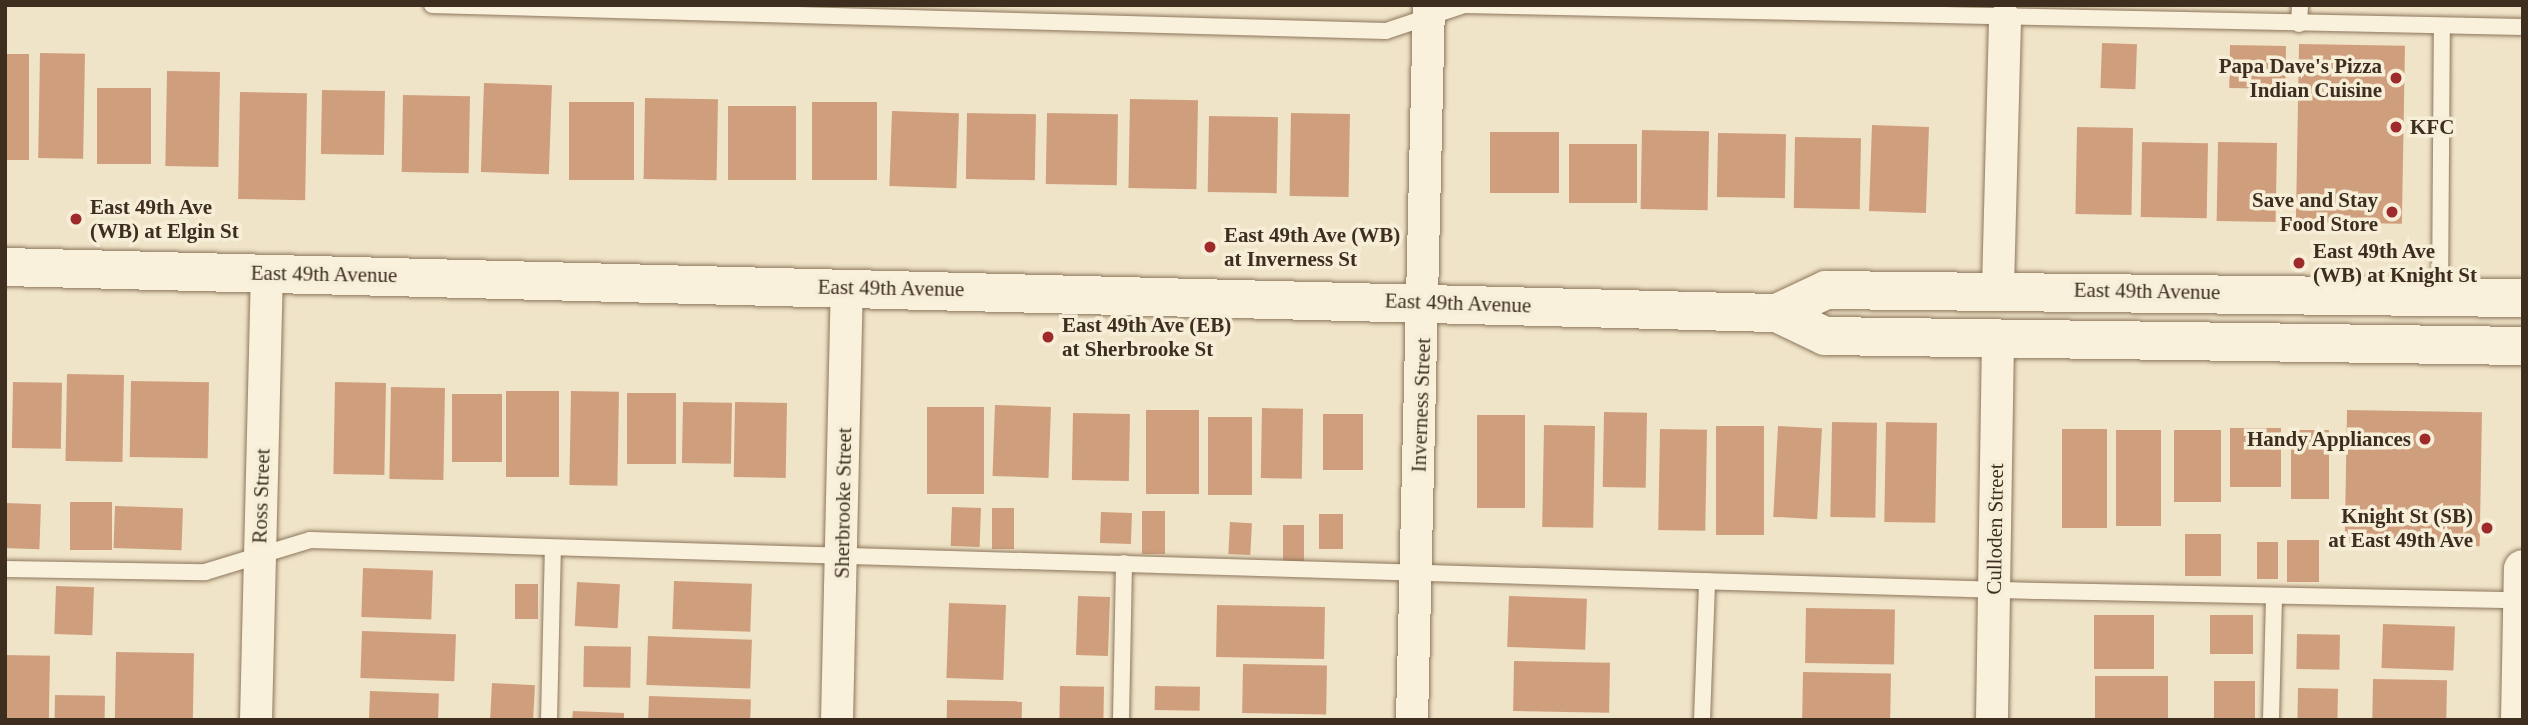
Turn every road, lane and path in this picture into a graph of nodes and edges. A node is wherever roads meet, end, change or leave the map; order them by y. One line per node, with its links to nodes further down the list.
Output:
1 (432, 5): 4 (lane)
2 (1464, 5): 4 (lane); 5 (lane)
3 (2300, 5): 6 (lane)
4 (1429, 11): 15 (street, Inverness Street)
5 (2006, 19): 6 (lane); 12 (street)
6 (2300, 24): 7 (lane)
7 (2442, 26): 8 (lane); 13 (lane)
8 (2523, 27)
9 (5, 267): 10 (street, East 49th Avenue)
10 (267, 272): 11 (street, East 49th Avenue); 20 (street, Ross Street)
11 (847, 287): 15 (street, East 49th Avenue); 21 (street, Sherbrooke Street)
12 (1998, 288): 13 (street, East 49th Avenue); 16 (street, East 49th Avenue)
13 (2440, 296): 14 (street, East 49th Avenue)
14 (2523, 298)
15 (1423, 301): 16 (street, East 49th Avenue); 25 (street, Inverness Street)
16 (1777, 313): 17 (street, East 49th Avenue)
17 (1998, 338): 18 (street, East 49th Avenue); 27 (street, Culloden Street)
18 (2523, 345)
19 (553, 548): 20 (lane); 21 (lane); 31 (lane)
20 (259, 555): 23 (lane); 30 (street, Ross Street)
21 (843, 556): 22 (lane); 32 (street, Sherbrooke Street)
22 (1124, 563): 25 (lane); 33 (lane)
23 (5, 569)
24 (2523, 569): 29 (street)
25 (1416, 570): 26 (lane); 34 (street, Inverness Street)
26 (1707, 580): 27 (lane); 35 (lane)
27 (1995, 589): 28 (lane); 36 (street, Culloden Street)
28 (2274, 597): 29 (lane); 37 (lane)
29 (2522, 600): 38 (street)
30 (256, 720)
31 (549, 720)
32 (837, 720)
33 (1121, 720)
34 (1412, 720)
35 (1702, 720)
36 (1992, 720)
37 (2271, 720)
38 (2520, 720)

